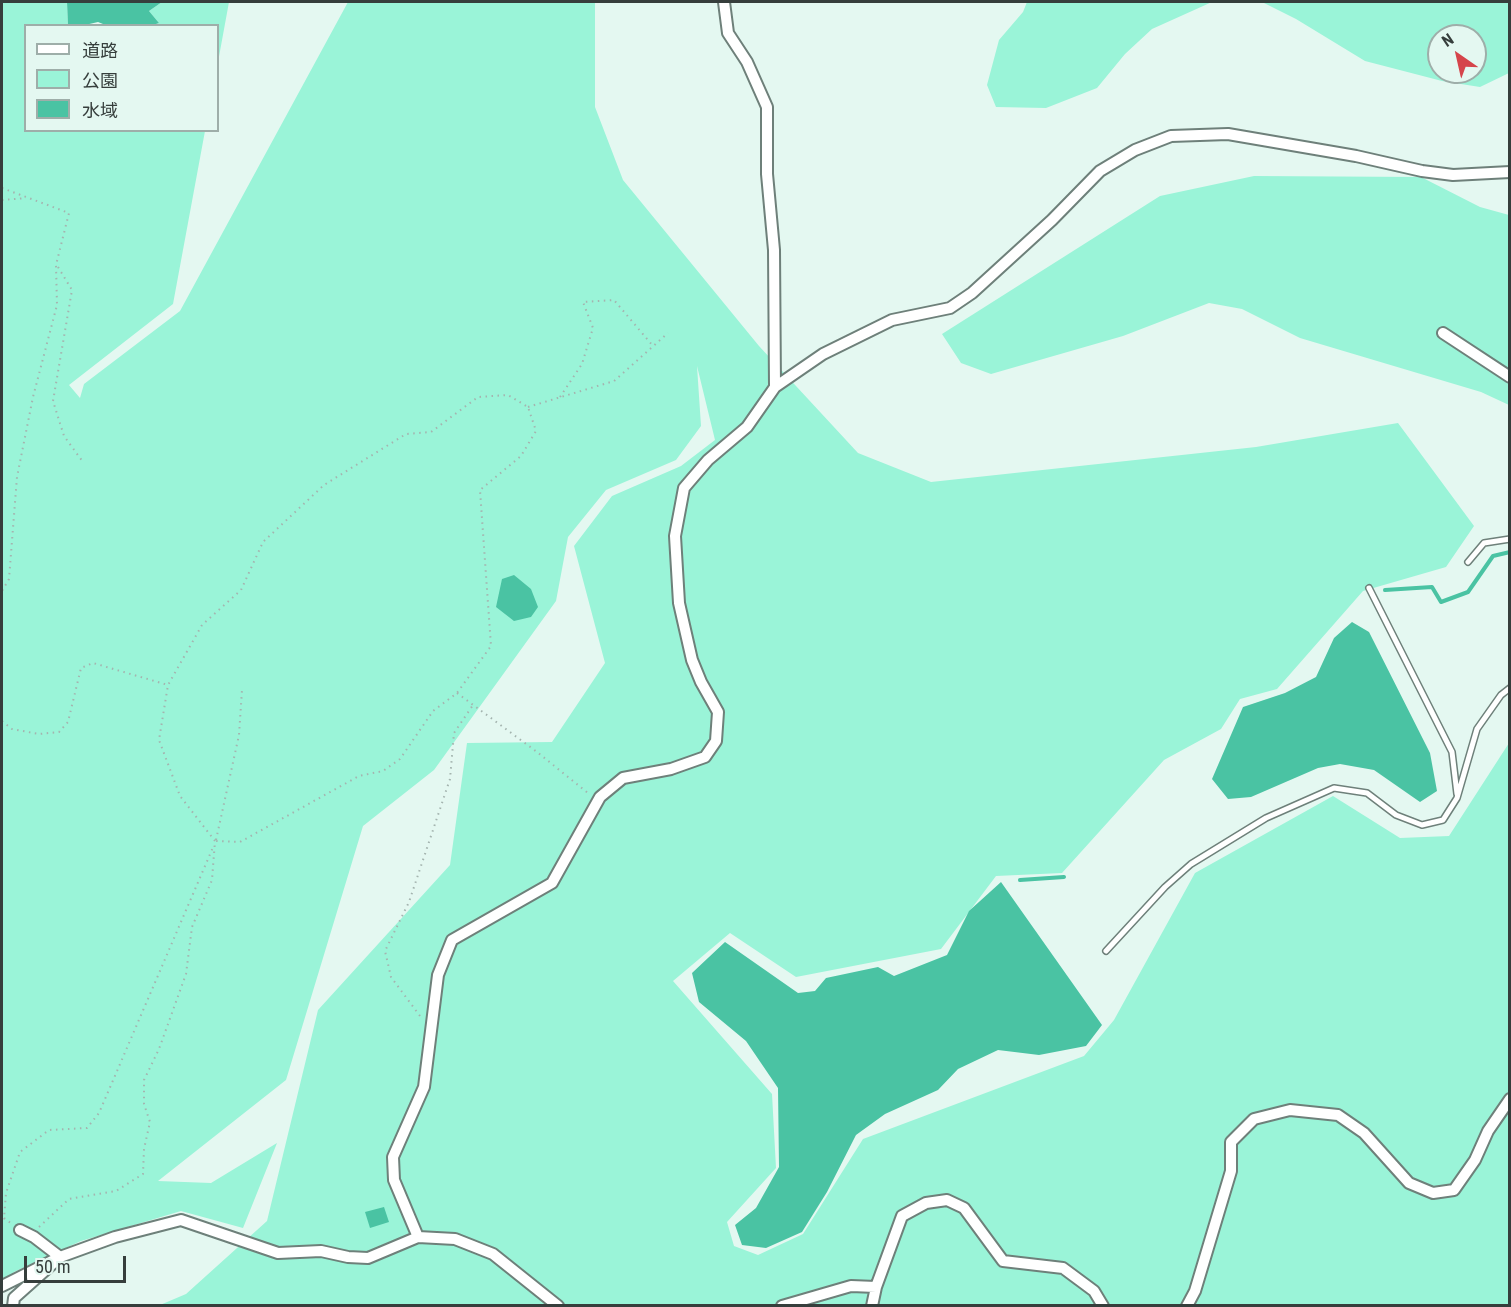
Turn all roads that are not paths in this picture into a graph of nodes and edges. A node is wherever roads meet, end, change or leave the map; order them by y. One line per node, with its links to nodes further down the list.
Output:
1 (724, 2): 5 (street)
2 (1509, 172): 5 (street)
3 (1443, 333): 4 (street)
4 (1509, 377)
5 (775, 387): 14 (street)
6 (1509, 539): 7 (lane)
7 (1468, 562)
8 (1369, 588): 10 (lane)
9 (1509, 688): 10 (lane)
10 (1457, 798): 11 (lane)
11 (1106, 951)
12 (1509, 1099): 23 (street)
13 (20, 1230): 15 (street)
14 (418, 1237): 15 (street); 19 (street)
15 (60, 1257): 16 (street); 18 (street)
16 (2, 1286)
17 (876, 1287): 20 (street); 21 (street); 22 (street)
18 (13, 1305)
19 (558, 1305)
20 (782, 1305)
21 (872, 1305)
22 (1103, 1305)
23 (1187, 1305)

